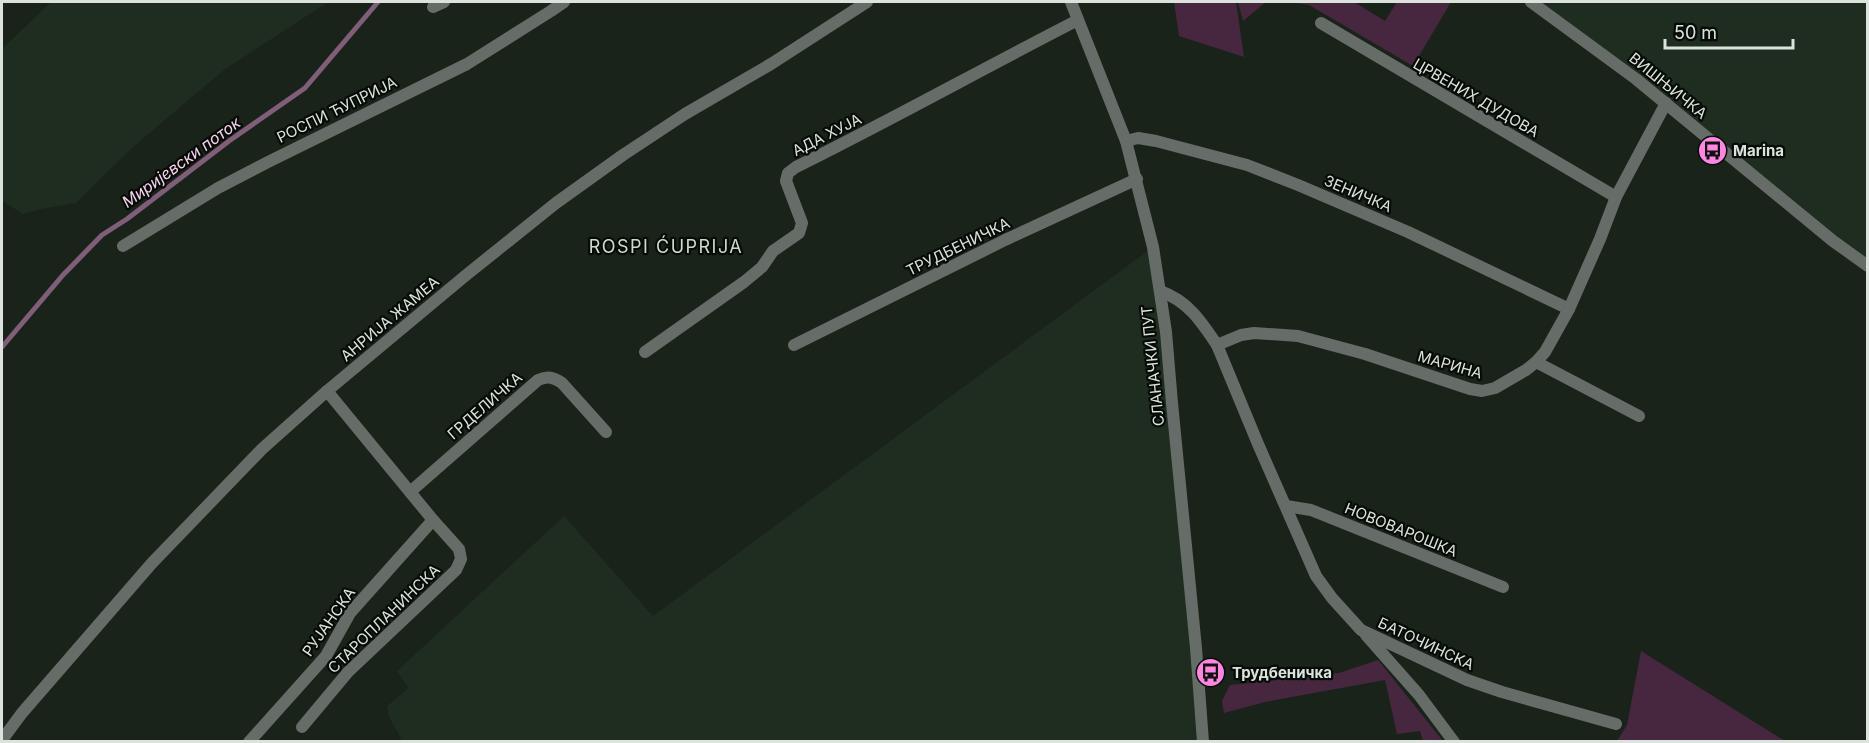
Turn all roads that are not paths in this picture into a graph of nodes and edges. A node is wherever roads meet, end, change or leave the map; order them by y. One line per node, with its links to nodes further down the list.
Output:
1 (564, 2): 11 (street, РОСПИ ЋУПРИЈА)
2 (867, 2): 19 (street, АНРИЈА ЖАМЕА)
3 (1071, 2): 5 (street, СЛАНАЧКИ ПУТ)
4 (1531, 2): 7 (street, ВИШЊИЧКА)
5 (1078, 20): 8 (street, СЛАНАЧКИ ПУТ); 17 (street, АДА ХУЈА)
6 (1321, 23): 10 (street, ЦРВЕНИХ ДУДОВА)
7 (1666, 103): 10 (street, МАРИНА); 12 (street, ВИШЊИЧКА)
8 (1126, 141): 9 (street, СЛАНАЧКИ ПУТ); 14 (street, ЗЕНИЧКА)
9 (1137, 179): 13 (street, СЛАНАЧКИ ПУТ); 15 (street, ТРУДБЕНИЧКА)
10 (1616, 197): 14 (street, МАРИНА)
11 (123, 246)
12 (1868, 266)
13 (1160, 291): 16 (street); 31 (street, СЛАНАЧКИ ПУТ)
14 (1569, 309): 18 (street, МАРИНА)
15 (794, 345)
16 (1217, 345): 18 (street, МАРИНА); 23 (street, БАТОЧИНСКА)
17 (645, 352)
18 (1536, 362): 20 (street)
19 (327, 391): 22 (street, СТАРОПЛАНИНСКА); 29 (street, АНРИЈА ЖАМЕА)
20 (1639, 416)
21 (606, 432): 22 (street, ГРДЕЛИЧКА)
22 (410, 492): 24 (street, СТАРОПЛАНИНСКА)
23 (1286, 506): 25 (street, НОВОВАРОШКА); 26 (street, БАТОЧИНСКА)
24 (433, 520): 28 (street, СТАРОПЛАНИНСКА); 30 (street, РУЈАНСКА)
25 (1503, 586)
26 (1361, 630): 27 (street, БАТОЧИНСКА); 32 (street)
27 (1616, 724)
28 (302, 727)
29 (2, 740)
30 (249, 741)
31 (1203, 741)
32 (1454, 741)

